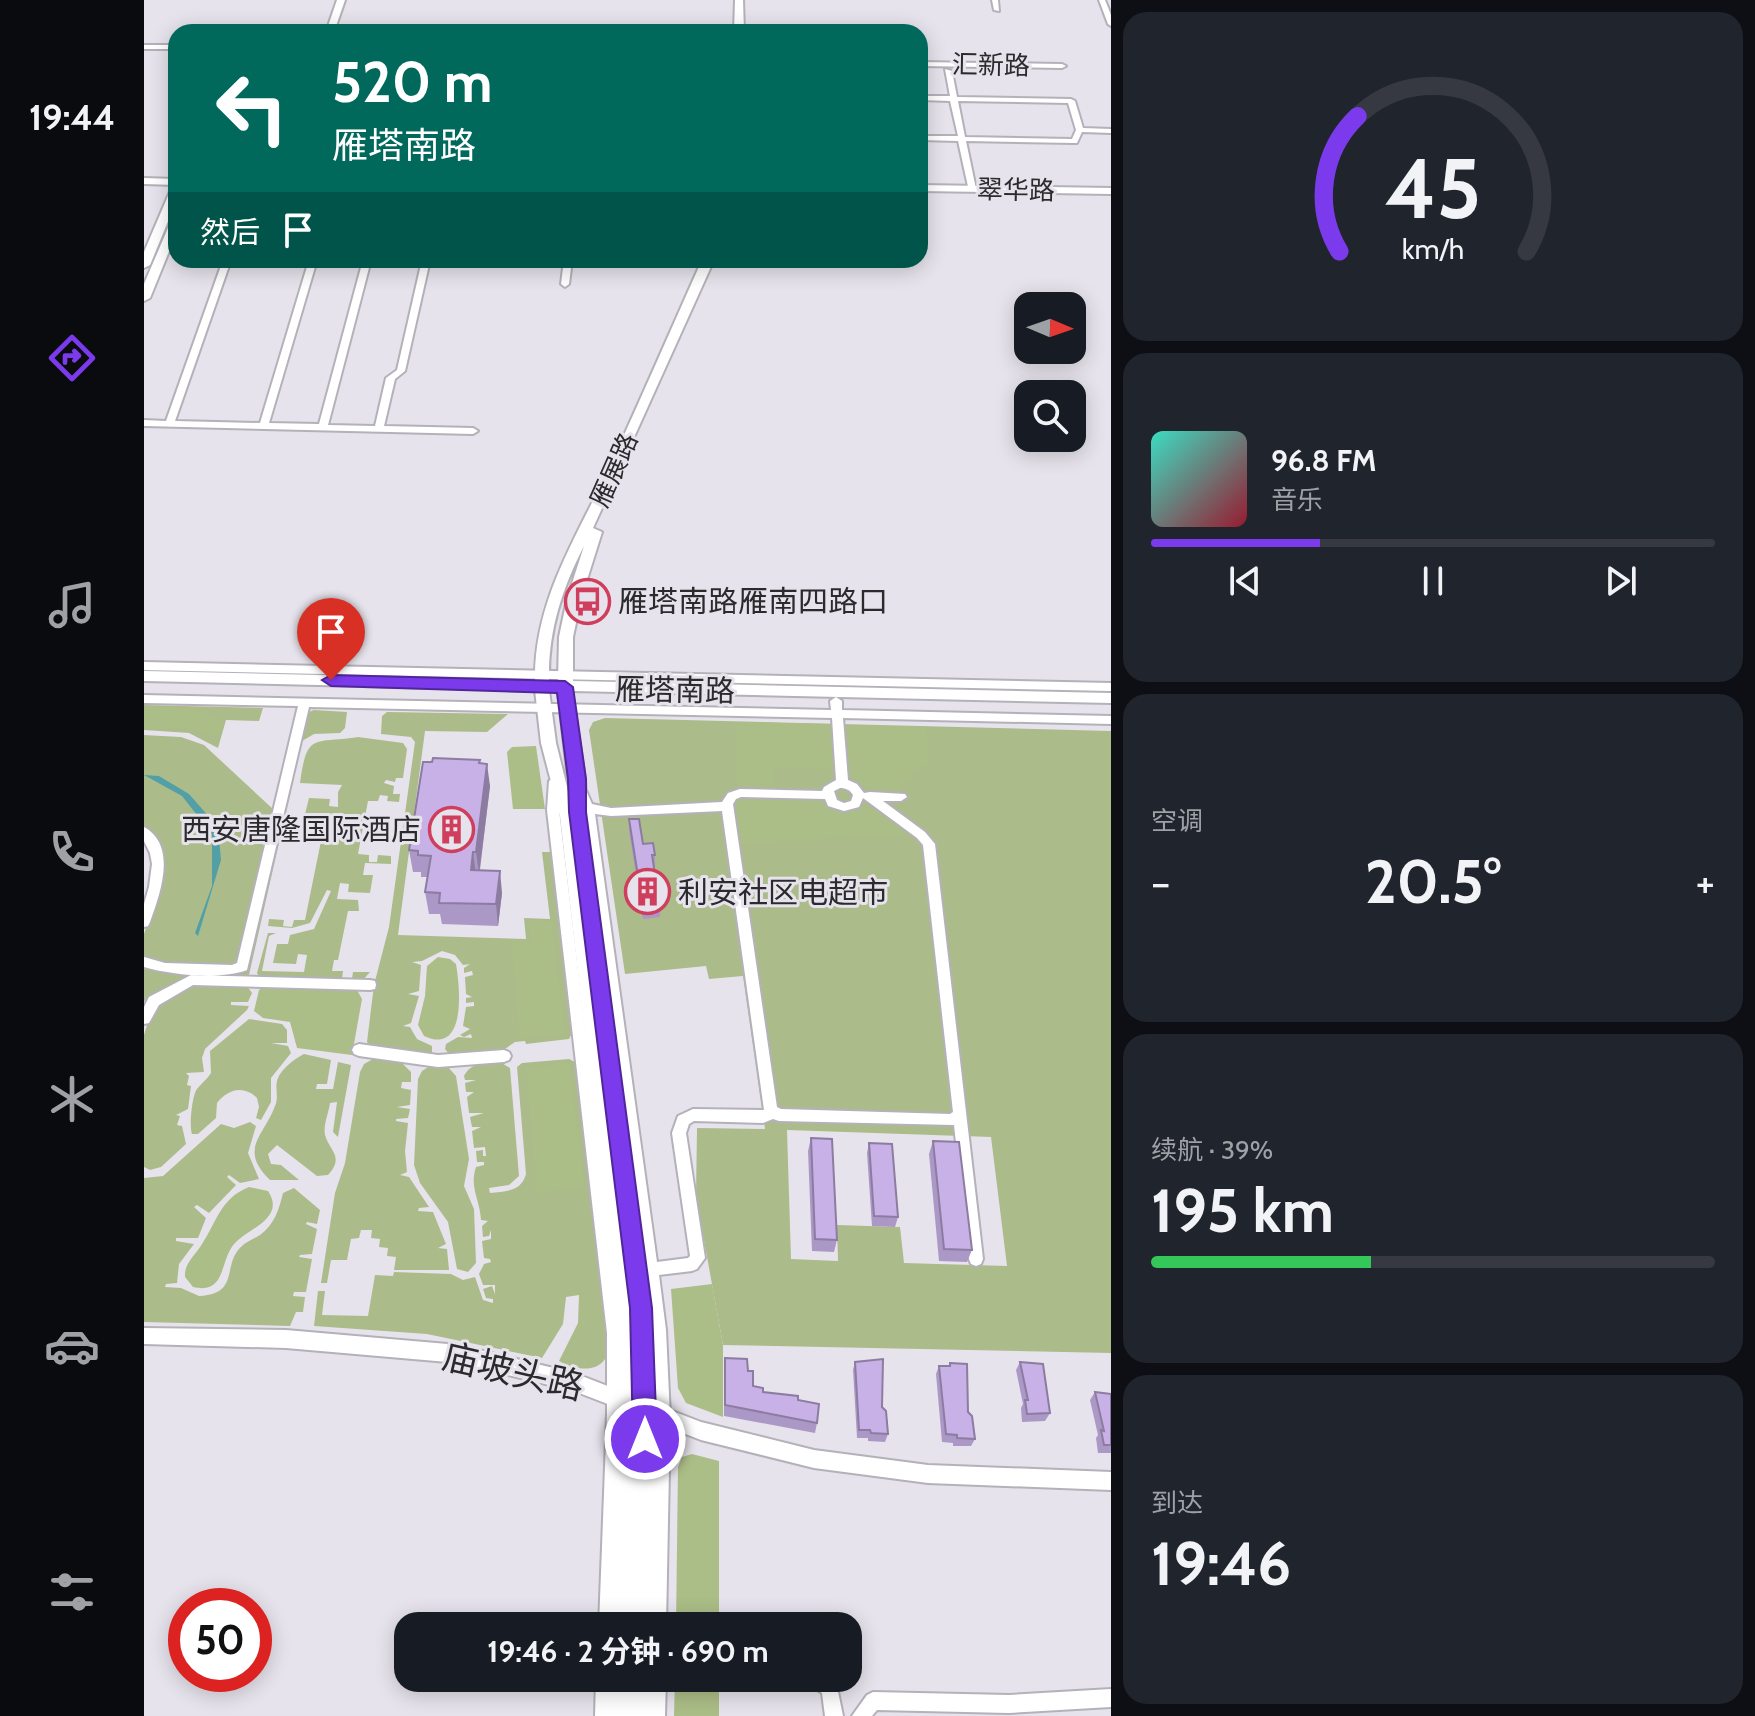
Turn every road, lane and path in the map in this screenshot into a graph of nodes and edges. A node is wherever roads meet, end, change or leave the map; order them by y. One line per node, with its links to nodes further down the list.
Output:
1 (341, 0): 6 (street)
2 (741, 0): 7 (main road)
3 (995, 0): 5 (street)
4 (1102, 0): 8 (street)
5 (997, 10)
6 (333, 24)
7 (742, 24)
8 (1111, 24)
9 (144, 48): 10 (street)
10 (168, 49)
11 (928, 64): 12 (street, 汇新路)
12 (1062, 66)
13 (948, 71): 15 (street)
14 (928, 98): 15 (street)
15 (954, 99): 16 (street); 19 (street)
16 (1080, 130): 17 (street); 19 (street)
17 (1111, 131)
18 (928, 138): 19 (street)
19 (962, 138): 24 (street)
20 (144, 174): 21 (main road)
21 (168, 175)
22 (144, 181): 23 (main road)
23 (168, 182)
24 (972, 189): 25 (main road, 翠华路); 27 (main road, 翠华路)
25 (928, 191)
26 (928, 191): 27 (main road, 翠华路)
27 (1111, 193)
28 (168, 208): 30 (main road)
29 (168, 240): 39 (main road)
30 (144, 265)
31 (224, 268): 41 (street)
32 (311, 268): 42 (street)
33 (365, 268): 43 (street)
34 (424, 268): 44 (street)
35 (567, 268): 38 (street)
36 (704, 268): 51 (main road, 雁展路)
37 (713, 268): 52 (main road, 雁展路)
38 (565, 284)
39 (144, 298)
40 (144, 423): 41 (street)
41 (170, 423): 42 (street)
42 (264, 424): 43 (street)
43 (323, 425): 44 (street)
44 (379, 427): 45 (street)
45 (473, 431)
46 (144, 666): 48 (street)
47 (144, 676): 48 (main road, 雁塔南路)
48 (270, 684): 49 (main road, 雁塔南路); 51 (main road, 雁塔南路); 54 (street); 55 (street)
49 (144, 685)
50 (1111, 687): 52 (street)
51 (543, 689): 52 (main road, 雁塔南路); 55 (street); 78 (main road, 雁展路)
52 (566, 690): 53 (main road, 雁塔南路); 57 (main road, 雁塔南路); 59 (main road, 雁展路)
53 (1111, 698)
54 (144, 699)
55 (305, 702): 68 (street)
56 (1111, 706): 57 (main road, 雁塔南路)
57 (837, 707): 58 (street); 60 (street)
58 (1111, 720)
59 (577, 779): 65 (street); 76 (main road, 雁展路)
60 (842, 783): 61 (street); 62 (street)
61 (827, 795): 62 (street); 64 (street)
62 (864, 796): 63 (street); 74 (street)
63 (901, 797)
64 (727, 806): 65 (street); 73 (street)
65 (588, 808): 76 (street)
66 (144, 832): 67 (street)
67 (144, 922)
68 (144, 962)
69 (370, 985): 70 (street)
70 (144, 1019)
71 (359, 1050): 72 (street)
72 (504, 1056)
73 (774, 1112): 74 (street); 76 (street)
74 (960, 1114): 75 (street)
75 (976, 1259)
76 (644, 1270): 78 (main road, 雁展路)
77 (144, 1336): 78 (street, 庙坡头路)
78 (638, 1406): 79 (street, 庙坡头路); 80 (street); 81 (main road); 82 (main road); 83 (street)
79 (1111, 1481)
80 (609, 1612)
81 (626, 1612)
82 (640, 1612)
83 (657, 1612)
84 (605, 1692): 90 (street)
85 (623, 1692): 91 (main road)
86 (639, 1692): 92 (main road)
87 (657, 1692): 93 (street)
88 (831, 1692): 94 (street)
89 (1111, 1698): 95 (street)
90 (604, 1716)
91 (622, 1716)
92 (638, 1716)
93 (656, 1716)
94 (834, 1716)
95 (861, 1716)

